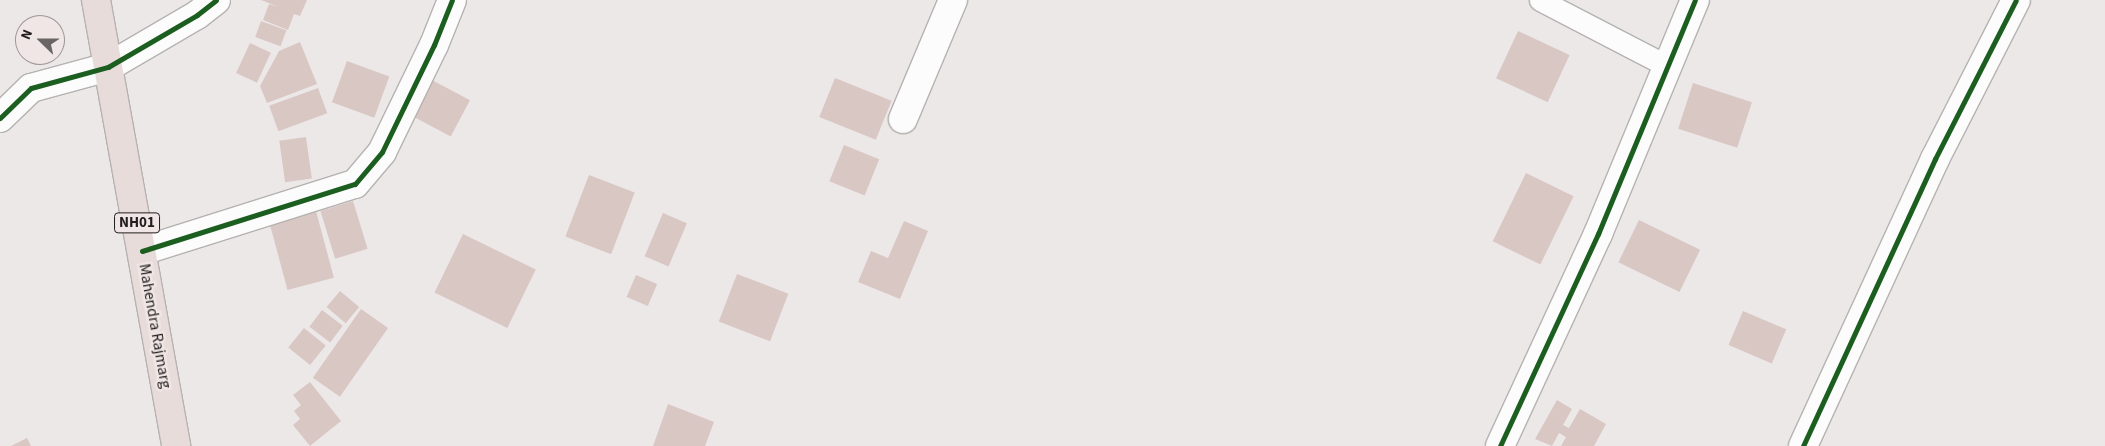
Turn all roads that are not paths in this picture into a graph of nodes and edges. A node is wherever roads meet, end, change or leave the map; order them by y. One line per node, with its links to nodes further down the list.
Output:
1 (96, 0): 8 (highway, Mahendra Rajmarg / NH01)
2 (216, 0): 8 (street)
3 (452, 0): 12 (street)
4 (953, 0): 11 (street)
5 (1540, 0): 9 (lane)
6 (1695, 0): 9 (street)
7 (2016, 0): 15 (street)
8 (108, 66): 10 (street); 12 (highway, Mahendra Rajmarg / NH01)
9 (1669, 67): 14 (street)
10 (0, 118)
11 (903, 119)
12 (142, 251): 13 (highway, Mahendra Rajmarg / NH01)
13 (176, 446)
14 (1500, 446)
15 (1803, 446)

